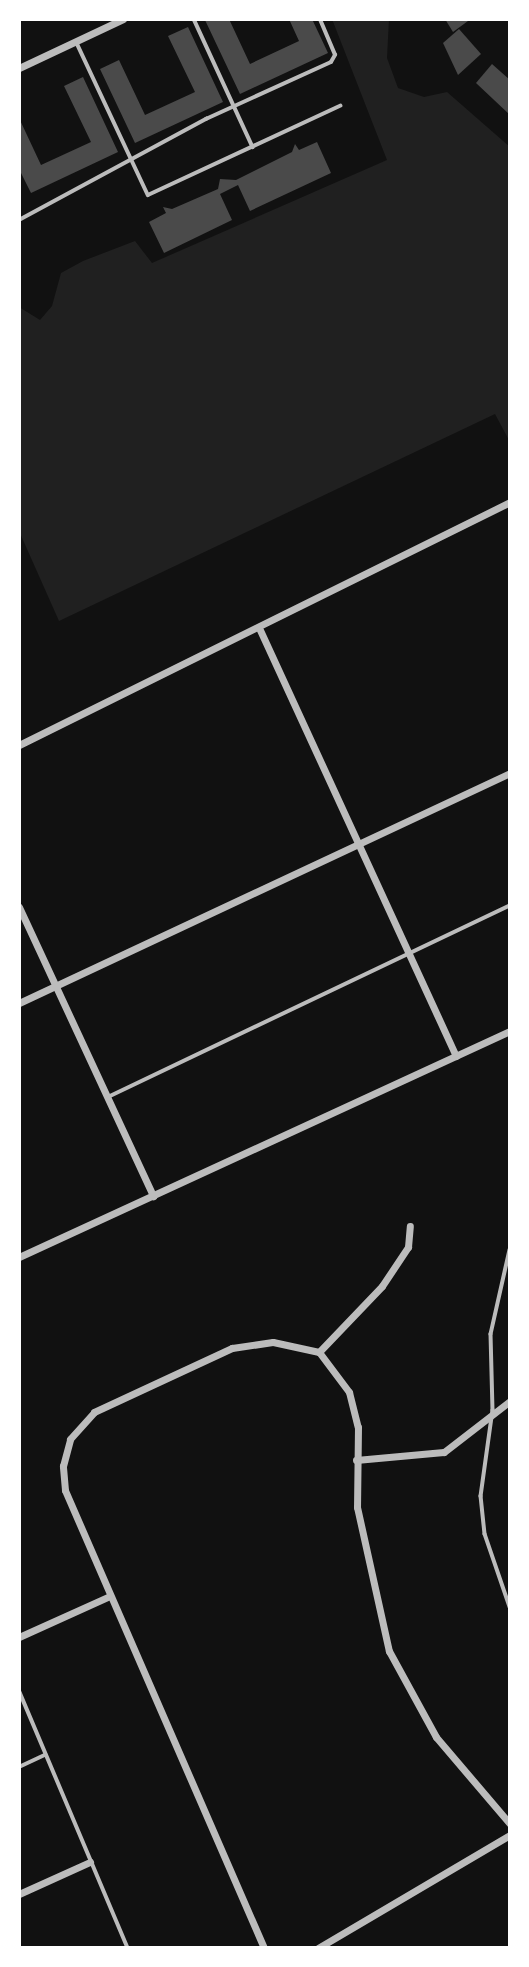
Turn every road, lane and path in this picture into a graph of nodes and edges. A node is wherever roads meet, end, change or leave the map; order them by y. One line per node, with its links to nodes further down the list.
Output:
1 (123, 19): 4 (street)
2 (194, 19): 6 (lane)
3 (320, 19): 6 (lane)
4 (76, 41): 5 (street); 9 (lane)
5 (19, 68)
6 (234, 106): 8 (lane); 9 (lane)
7 (340, 106): 8 (lane)
8 (253, 147): 9 (lane)
9 (132, 160): 10 (lane)
10 (19, 220)
11 (510, 502): 12 (street)
12 (260, 630): 13 (street); 15 (street)
13 (19, 745)
14 (510, 773): 15 (street)
15 (358, 844): 18 (street); 19 (street)
16 (510, 905): 18 (lane)
17 (19, 906): 19 (street)
18 (407, 950): 22 (street); 23 (lane)
19 (56, 985): 20 (street); 23 (street)
20 (19, 1003)
21 (510, 1031): 22 (street)
22 (456, 1056): 24 (street)
23 (108, 1097): 24 (street)
24 (153, 1196): 27 (street)
25 (410, 1226): 28 (street)
26 (510, 1250): 30 (lane)
27 (19, 1257)
28 (319, 1352): 31 (street); 32 (street)
29 (510, 1401): 30 (street)
30 (493, 1410): 31 (street); 33 (lane)
31 (356, 1460): 38 (street)
32 (110, 1596): 34 (street); 43 (street)
33 (510, 1607)
34 (19, 1637)
35 (19, 1690): 36 (lane)
36 (46, 1755): 37 (lane); 40 (lane)
37 (19, 1767)
38 (510, 1824)
39 (510, 1835): 44 (street)
40 (90, 1862): 41 (street); 42 (lane)
41 (19, 1894)
42 (128, 1948)
43 (264, 1948)
44 (317, 1948)

